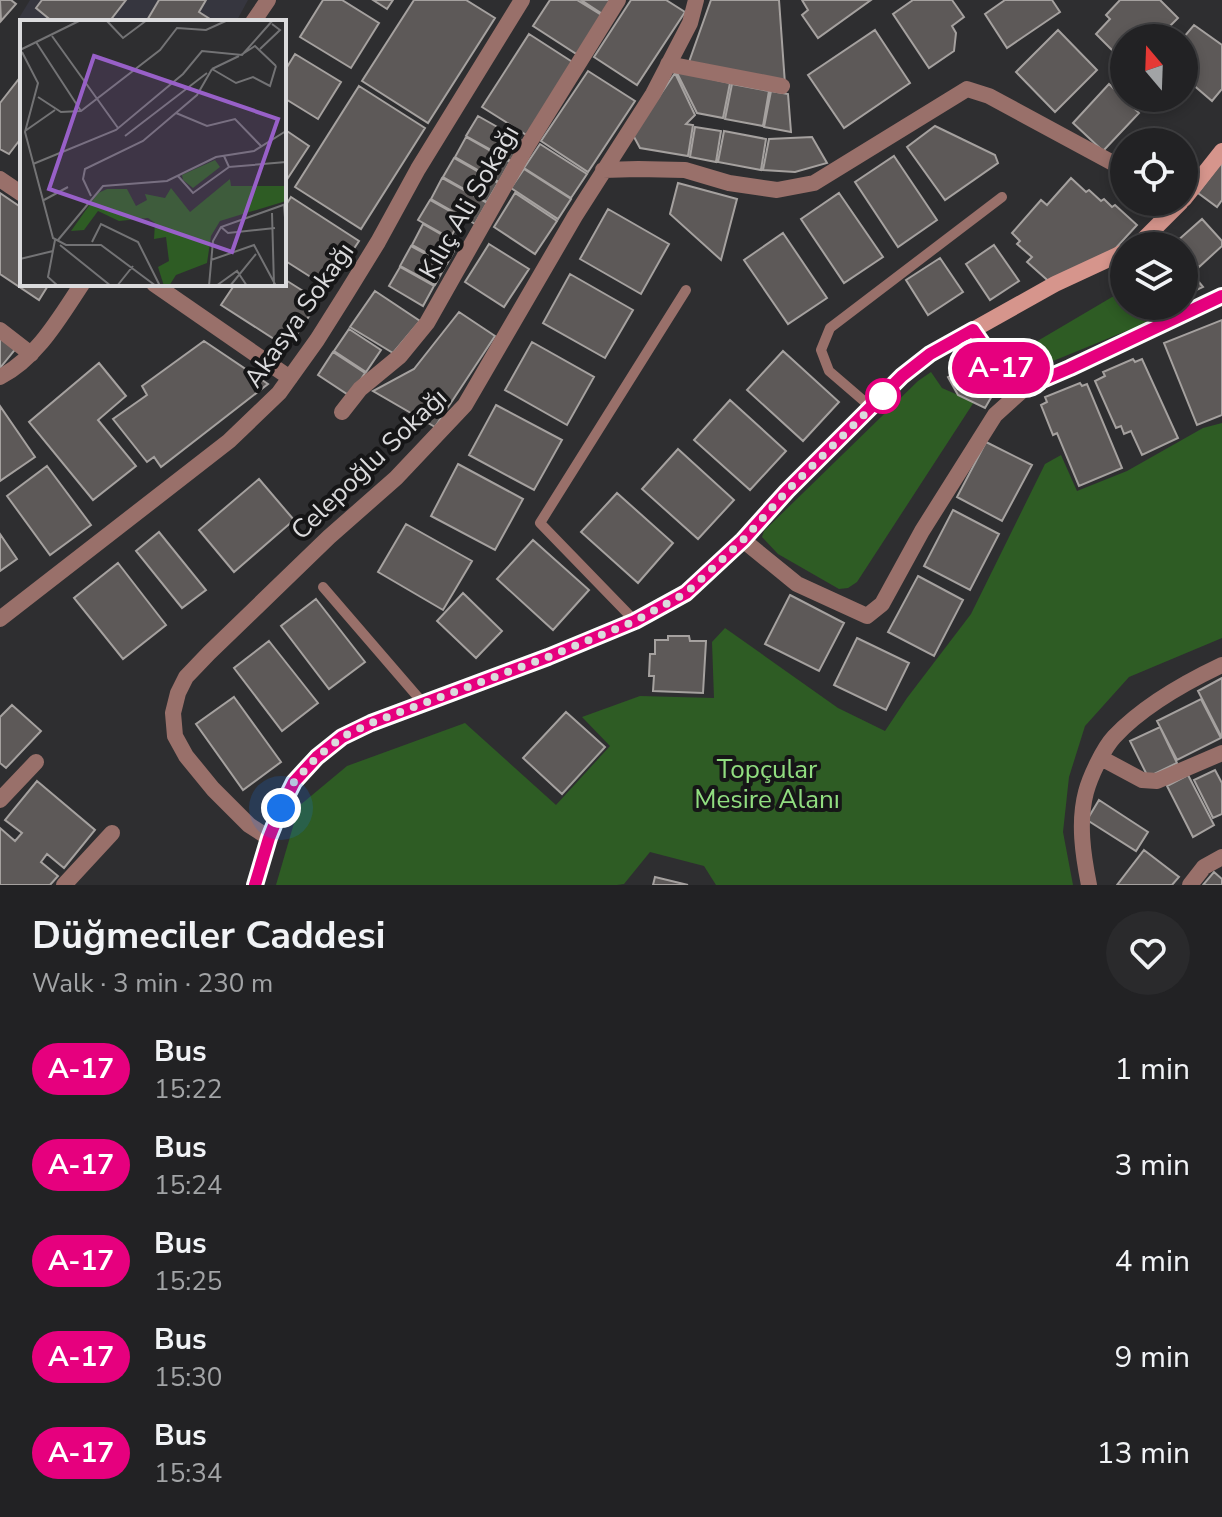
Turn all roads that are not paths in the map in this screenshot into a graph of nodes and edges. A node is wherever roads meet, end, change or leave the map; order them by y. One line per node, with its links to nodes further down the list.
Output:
1 (268, 0): 5 (street)
2 (522, 0): 26 (street, Akasya Sokağı)
3 (618, 0): 29 (street, Kılıç Ali Sokağı)
4 (696, 0): 6 (street, Celepoğlu Sokağı)
5 (254, 20)
6 (668, 64): 7 (street); 10 (street, Celepoğlu Sokağı)
7 (782, 86)
8 (1222, 151): 12 (street)
9 (1110, 161): 10 (street)
10 (603, 170): 41 (street, Celepoğlu Sokağı)
11 (0, 179): 13 (street)
12 (1198, 180)
13 (20, 193)
14 (1002, 197): 28 (lane)
15 (1166, 216): 16 (street)
16 (1151, 232)
17 (1110, 258): 23 (street)
18 (81, 286): 24 (street)
19 (157, 286): 26 (street)
20 (686, 290): 33 (lane)
21 (1222, 296): 27 (street)
22 (0, 330): 24 (street)
23 (973, 330): 27 (street); 28 (street)
24 (31, 354): 25 (street)
25 (0, 377)
26 (290, 378): 32 (street, Akasya Sokağı)
27 (1026, 387): 30 (street)
28 (872, 408): 30 (street)
29 (342, 412)
30 (743, 540): 33 (street)
31 (323, 587): 35 (lane)
32 (0, 619)
33 (635, 621): 35 (street)
34 (1222, 665): 37 (street)
35 (423, 703): 41 (street)
36 (1222, 753): 37 (street)
37 (1101, 758): 45 (street)
38 (36, 762): 39 (street)
39 (0, 800)
40 (112, 833): 43 (street)
41 (269, 838): 44 (street)
42 (1222, 857): 46 (street)
43 (64, 885)
44 (255, 885)
45 (1089, 885)
46 (1190, 885)

